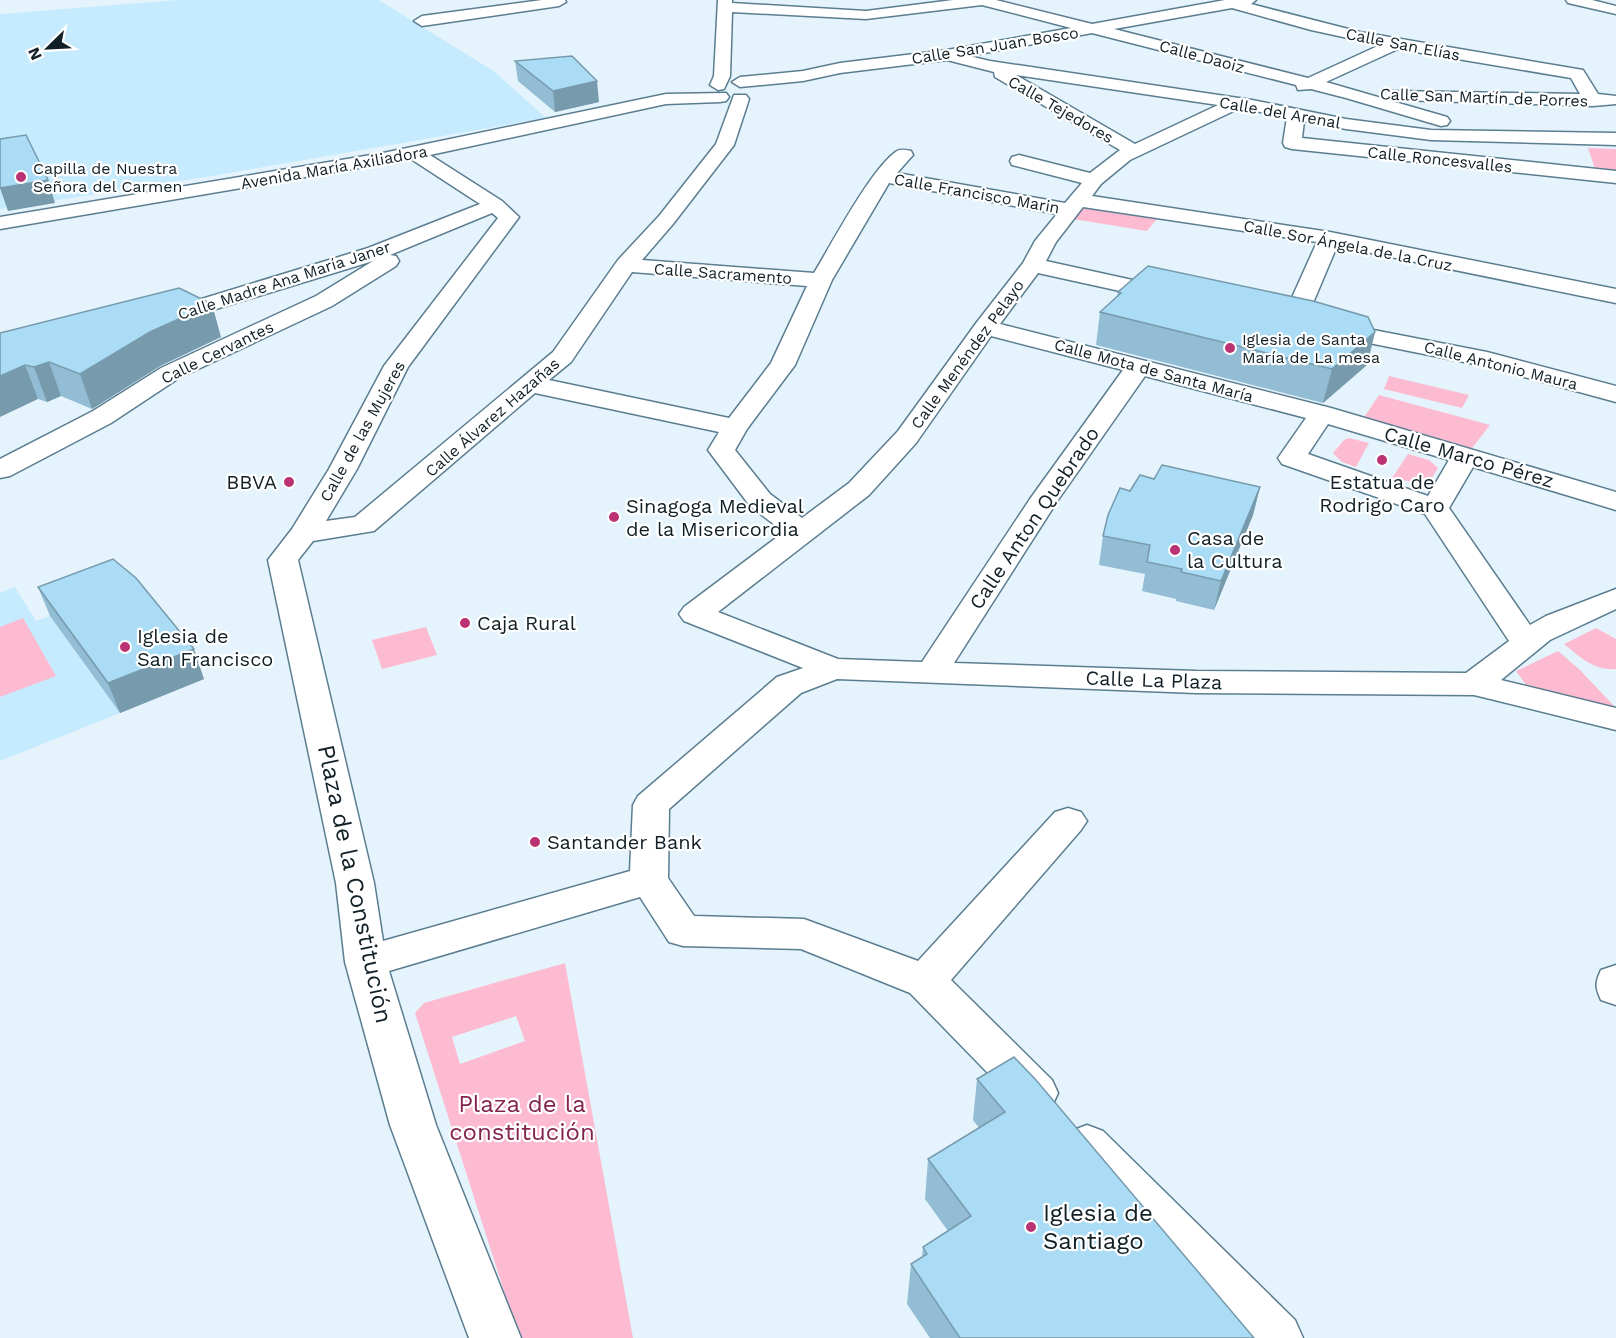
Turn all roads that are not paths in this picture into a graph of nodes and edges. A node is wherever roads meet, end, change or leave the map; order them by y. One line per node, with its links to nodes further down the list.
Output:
1 (473, 0): 12 (street)
2 (482, 0): 12 (street)
3 (980, 0): 9 (street); 10 (street, Calle Daoiz)
4 (1016, 0): 10 (street)
5 (1249, 0): 8 (street, Calle San Juan Bosco)
6 (1573, 0): 11 (street)
7 (559, 2): 12 (street)
8 (1232, 3): 13 (street, Calle San Elías); 14 (street, Calle San Juan Bosco)
9 (725, 4): 21 (street, Calle Álvarez Hazañas)
10 (998, 5): 14 (street, Calle Daoiz)
11 (1616, 10)
12 (500, 16)
13 (1288, 21): 15 (street); 16 (street, Calle San Elías)
14 (1096, 28): 17 (street, Calle San Juan Bosco); 20 (street, Calle Daoiz)
15 (1293, 37)
16 (1395, 44): 20 (street, Calle Menéndez Pelayo); 26 (street, Calle San Elías)
17 (947, 55): 18 (street, Calle del Arenal); 19 (street, Calle San Juan Bosco)
18 (989, 66): 27 (street, Calle del Arenal); 32 (street, Calle Tejedores)
19 (803, 76): 21 (street, Calle San Juan Bosco); 21 (street)
20 (1308, 83): 22 (street, Calle Daoiz); 27 (street, Calle Menéndez Pelayo)
21 (727, 87): 24 (street, Calle San Juan Bosco); 44 (street, Calle Álvarez Hazañas)
22 (1353, 94): 23 (street, Calle San Martín de Porres); 29 (street)
23 (1475, 97): 26 (street, Calle San Martín de Porres); 30 (street)
24 (666, 99): 33 (street, Avenida María Axiliadora)
25 (1616, 100): 26 (street, Calle San Martín de Porres)
26 (1593, 101)
27 (1244, 104): 28 (street, Calle del Arenal); 32 (street, Calle Menéndez Pelayo)
28 (1296, 116): 29 (street, Calle del Arenal); 37 (street, Calle Roncesvalles)
29 (1455, 136): 30 (street, Calle del Arenal)
30 (1507, 137): 31 (street, Calle del Arenal)
31 (1616, 139)
32 (1134, 151): 38 (street, Calle Menéndez Pelayo)
33 (415, 153): 40 (street); 41 (street, Avenida María Axiliadora)
34 (904, 155): 36 (street)
35 (1019, 161): 38 (street)
36 (883, 176): 39 (street, Calle Francisco Marin); 46 (street)
37 (1616, 177)
38 (1094, 180): 39 (street, Calle Menéndez Pelayo)
39 (1075, 205): 42 (street, Calle Sor Ángela de la Cruz); 45 (street, Calle Menéndez Pelayo)
40 (502, 211): 43 (street, Calle Madre Ana María Janer); 63 (street, Calle de las Mujeres)
41 (0, 223)
42 (1330, 238): 47 (street, Calle Sor Ángela de la Cruz); 50 (street)
43 (376, 253): 51 (street, Calle Madre Ana María Janer); 59 (street, Calle Cervantes)
44 (626, 265): 46 (street, Calle Sacramento); 54 (street, Calle Álvarez Hazañas)
45 (1034, 265): 48 (street); 52 (street, Calle Menéndez Pelayo)
46 (821, 280): 57 (street)
47 (1616, 296)
48 (1191, 299)
49 (1270, 317): 50 (street, Calle Antonio Maura)
50 (1293, 322): 55 (street, Calle Antonio Maura)
51 (141, 325)
52 (986, 327): 53 (street, Calle Mota de Santa María); 62 (street, Calle Menéndez Pelayo)
53 (1139, 366): 56 (street, Calle Mota de Santa María); 67 (street, Calle Anton Quebrado)
54 (530, 384): 57 (street); 63 (street, Calle Álvarez Hazañas)
55 (1616, 394)
56 (1322, 414): 58 (street, Calle Marco Pérez); 61 (street)
57 (735, 426): 62 (street)
58 (1465, 457): 60 (street, Calle Marco Pérez); 61 (street)
59 (0, 470)
60 (1616, 501)
61 (1435, 508): 65 (street)
62 (802, 532): 66 (street, Calle Menéndez Pelayo)
63 (293, 547): 72 (street, Plaza de la Constitución)
64 (1609, 611): 65 (street)
65 (1526, 642): 68 (street)
66 (834, 669): 67 (street, Calle La Plaza); 71 (street)
67 (932, 672): 68 (street, Calle La Plaza)
68 (1474, 684): 69 (street, Calle La Plaza)
69 (1616, 719)
70 (1068, 821): 73 (street)
71 (649, 880): 72 (street); 73 (street)
72 (366, 962): 76 (street, Plaza de la Constitución)
73 (925, 981): 77 (street)
74 (1616, 982): 75 (street)
75 (1616, 988)
76 (495, 1338)
77 (1277, 1338)

